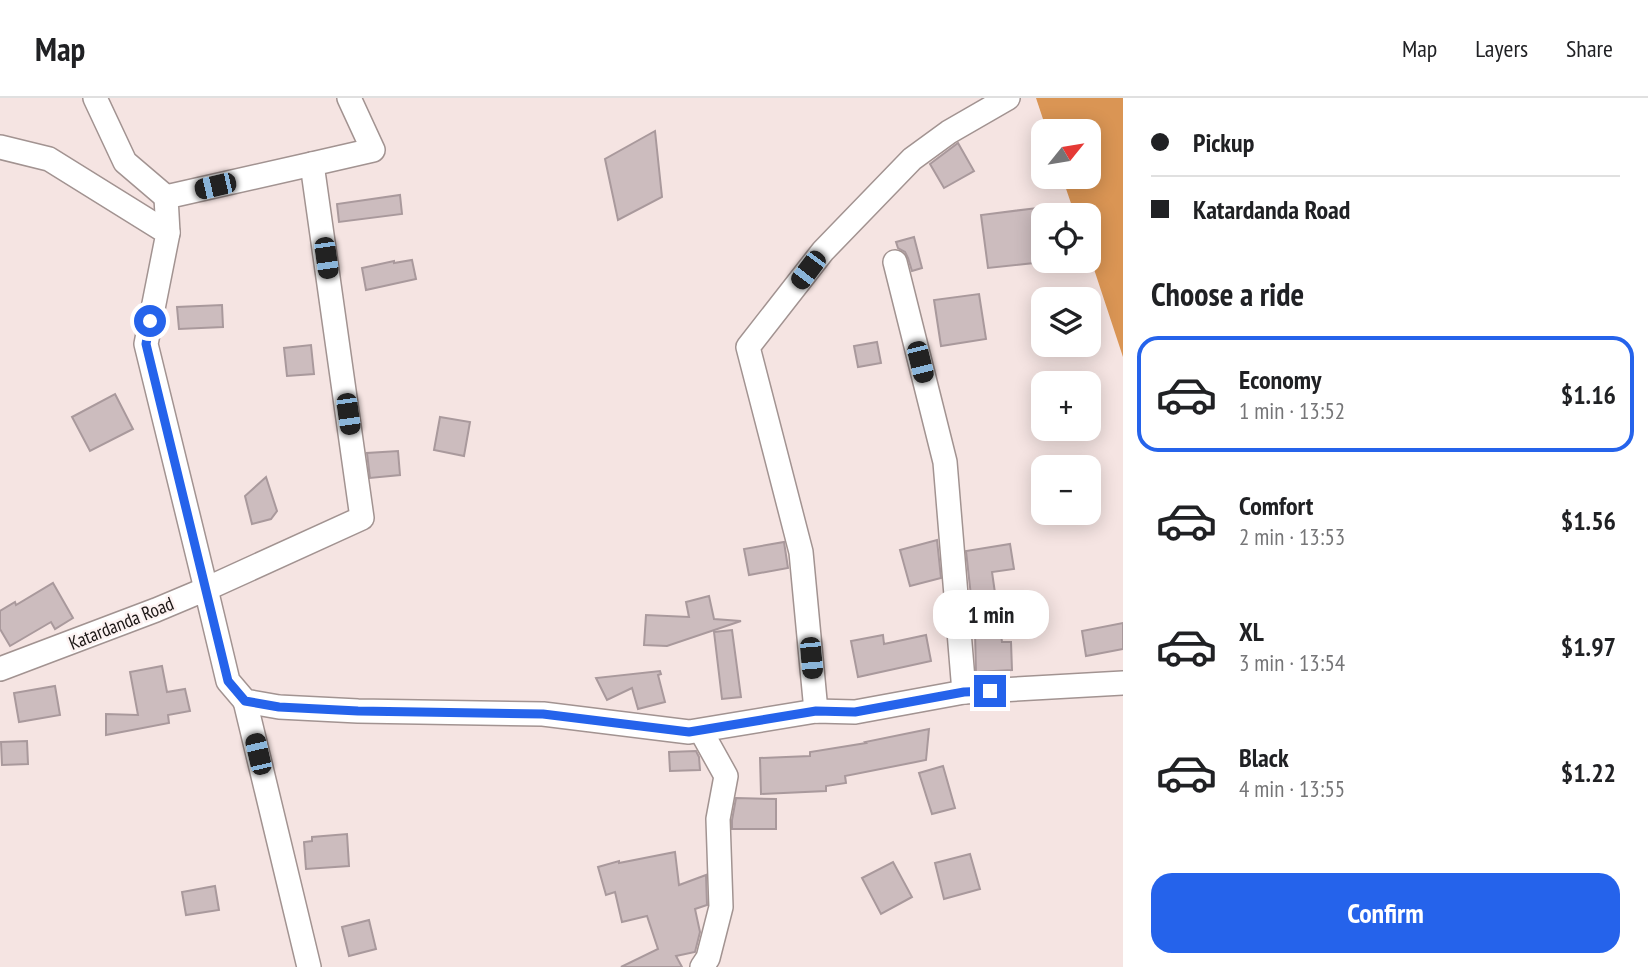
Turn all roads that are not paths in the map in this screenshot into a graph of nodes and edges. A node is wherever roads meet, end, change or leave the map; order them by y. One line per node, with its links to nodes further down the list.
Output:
1 (95, 98): 6 (street)
2 (349, 98): 5 (street)
3 (1008, 98): 14 (street)
4 (0, 147): 7 (street)
5 (312, 163): 6 (street); 9 (street, Katardanda Road)
6 (166, 197): 7 (street)
7 (168, 233): 9 (street)
8 (895, 262): 12 (street)
9 (206, 589): 10 (street, Katardanda Road); 13 (street)
10 (0, 669)
11 (1123, 683): 12 (street)
12 (964, 692): 14 (street)
13 (245, 701): 15 (street); 16 (street)
14 (816, 711): 15 (street)
15 (701, 731): 17 (street)
16 (309, 967)
17 (702, 967)

